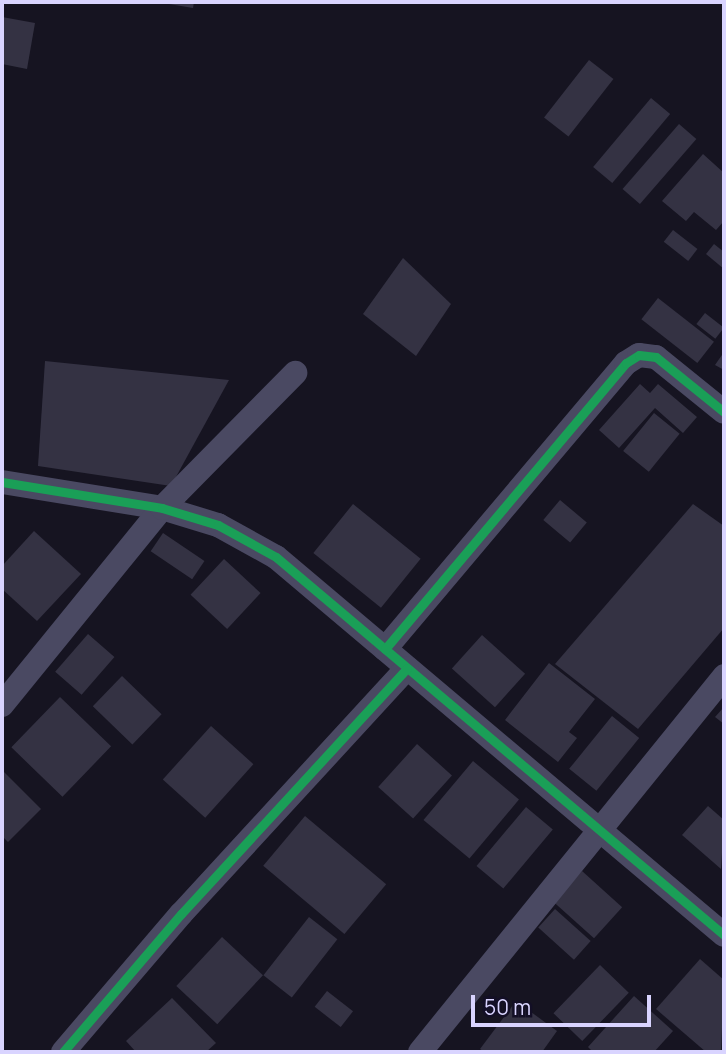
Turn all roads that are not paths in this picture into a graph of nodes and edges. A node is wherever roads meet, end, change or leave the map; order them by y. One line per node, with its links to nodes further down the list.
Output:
1 (295, 373): 4 (street)
2 (724, 412): 5 (street)
3 (2, 482): 4 (street)
4 (162, 508): 5 (street); 8 (street)
5 (385, 649): 6 (street)
6 (407, 668): 9 (street); 11 (street)
7 (724, 676): 9 (street)
8 (2, 705)
9 (601, 830): 10 (street); 12 (street)
10 (724, 935)
11 (63, 1052)
12 (420, 1052)

